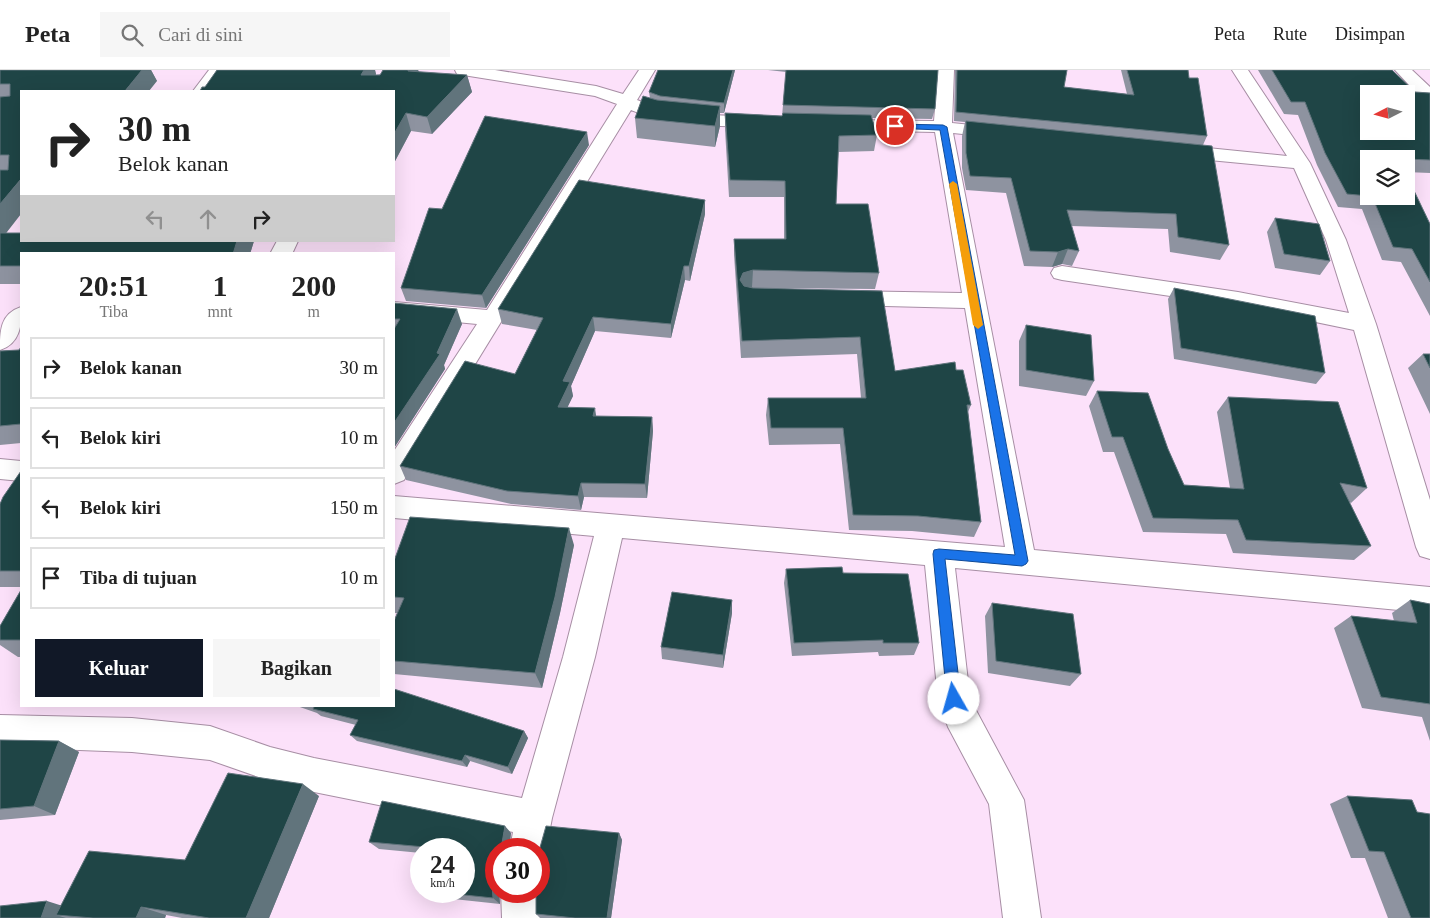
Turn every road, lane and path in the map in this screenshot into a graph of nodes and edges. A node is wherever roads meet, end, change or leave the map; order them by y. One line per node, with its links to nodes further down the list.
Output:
1 (218, 70): 8 (street)
2 (463, 70): 10 (street)
3 (647, 70): 10 (street)
4 (946, 70): 13 (street)
5 (1240, 70): 16 (street)
6 (1404, 71): 7 (street); 9 (street)
7 (1430, 73)
8 (202, 90)
9 (1430, 97)
10 (627, 101): 11 (street); 22 (street)
11 (775, 123)
12 (824, 124): 13 (street)
13 (943, 127): 14 (street); 19 (street)
14 (1023, 135)
15 (1162, 149): 16 (street)
16 (1301, 164): 23 (street)
17 (1062, 273): 23 (street)
18 (829, 298): 19 (street)
19 (974, 301): 32 (street)
20 (395, 309): 22 (street)
21 (20, 316): 24 (street)
22 (493, 318): 26 (street)
23 (1364, 324): 30 (street)
24 (0, 342)
25 (0, 469): 27 (street)
26 (395, 471)
27 (20, 484)
28 (395, 507): 29 (street)
29 (611, 526): 31 (street); 35 (street)
30 (1430, 547)
31 (939, 554): 32 (street); 38 (street)
32 (1022, 561): 33 (street)
33 (1430, 600)
34 (0, 732): 35 (street)
35 (531, 833)
36 (520, 903): 37 (street)
37 (521, 918)
38 (1022, 918)

